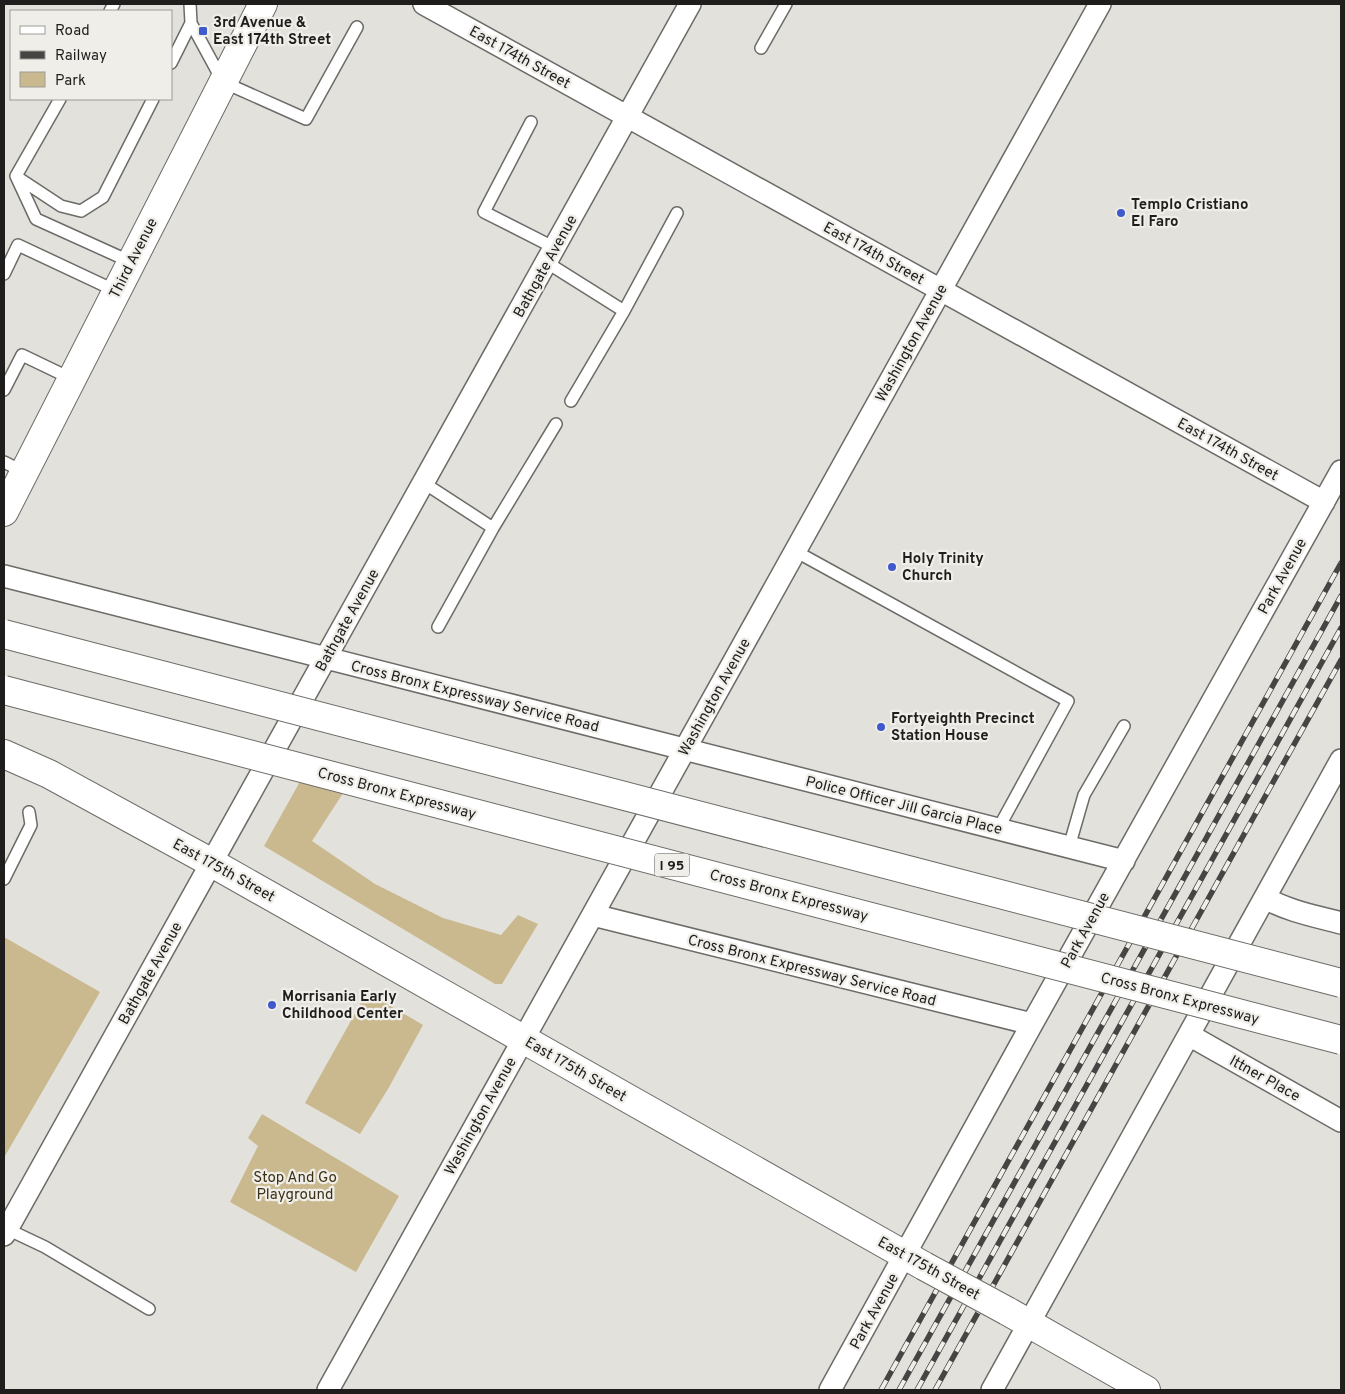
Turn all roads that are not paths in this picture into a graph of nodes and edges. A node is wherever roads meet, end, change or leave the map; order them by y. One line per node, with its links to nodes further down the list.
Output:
1 (190, 4): 7 (lane)
2 (263, 4): 11 (main road, Third Avenue)
3 (424, 4): 14 (street, East 174th Street)
4 (690, 4): 14 (street, Bathgate Avenue)
5 (786, 4): 9 (lane)
6 (1100, 4): 21 (street, Washington Avenue)
7 (191, 23): 10 (lane); 11 (lane)
8 (356, 27): 11 (lane)
9 (761, 48)
10 (172, 61)
11 (223, 82): 19 (main road, Third Avenue)
12 (59, 100): 16 (lane)
13 (152, 100): 16 (lane)
14 (628, 116): 18 (street, Bathgate Avenue); 21 (street, East 174th Street)
15 (531, 122): 18 (lane)
16 (16, 176): 19 (lane)
17 (678, 213): 23 (lane)
18 (550, 255): 23 (lane); 30 (street, Bathgate Avenue)
19 (131, 262): 22 (main road, Third Avenue)
20 (4, 274): 22 (lane)
21 (940, 290): 31 (street, East 174th Street); 34 (street, Washington Avenue)
22 (116, 291): 24 (main road, Third Avenue)
23 (624, 310): 26 (lane)
24 (72, 379): 25 (lane); 28 (main road, Third Avenue)
25 (4, 390)
26 (571, 401)
27 (556, 424): 33 (lane)
28 (14, 467): 32 (main road, Third Avenue)
29 (1341, 471): 31 (street, Park Avenue)
30 (424, 483): 33 (lane); 38 (street, Bathgate Avenue)
31 (1324, 502): 47 (street, Park Avenue)
32 (4, 512)
33 (492, 528): 36 (lane)
34 (795, 551): 41 (street, Washington Avenue); 45 (lane)
35 (4, 576): 38 (street, Cross Bronx Expressway Service Road)
36 (438, 627)
37 (4, 634): 53 (main road, bridge)
38 (326, 658): 41 (street, Cross Bronx Expressway Service Road); 48 (street, Bathgate Avenue)
39 (4, 690): 57 (main road, Cross Bronx Expressway / I 95, bridge)
40 (1124, 726): 46 (lane)
41 (685, 749): 45 (street, Police Officer Jill Garcia Place); 51 (street, Washington Avenue)
42 (4, 754): 48 (main road, East 175th Street)
43 (1341, 760): 50 (street)
44 (28, 812): 49 (lane)
45 (998, 829): 46 (street, Police Officer Jill Garcia Place)
46 (1069, 847): 47 (street, Police Officer Jill Garcia Place)
47 (1124, 861): 54 (street, Park Avenue)
48 (212, 863): 56 (main road, East 175th Street); 59 (street, Bathgate Avenue)
49 (4, 879)
50 (1265, 898): 52 (street); 55 (street)
51 (593, 915): 54 (street, Cross Bronx Expressway Service Road); 56 (street, Washington Avenue)
52 (1341, 923)
53 (1341, 983)
54 (1032, 1024): 60 (street, Park Avenue)
55 (1189, 1035): 58 (street, Ittner Place); 62 (street)
56 (524, 1039): 60 (main road, East 175th Street); 63 (street, Washington Avenue)
57 (1341, 1040)
58 (1341, 1121)
59 (5, 1232): 61 (lane)
60 (914, 1261): 62 (main road, East 175th Street, bridge); 64 (street, Park Avenue)
61 (149, 1309)
62 (1018, 1317): 65 (street); 66 (main road, East 175th Street)
63 (328, 1390)
64 (830, 1390)
65 (992, 1390)
66 (1146, 1390)

